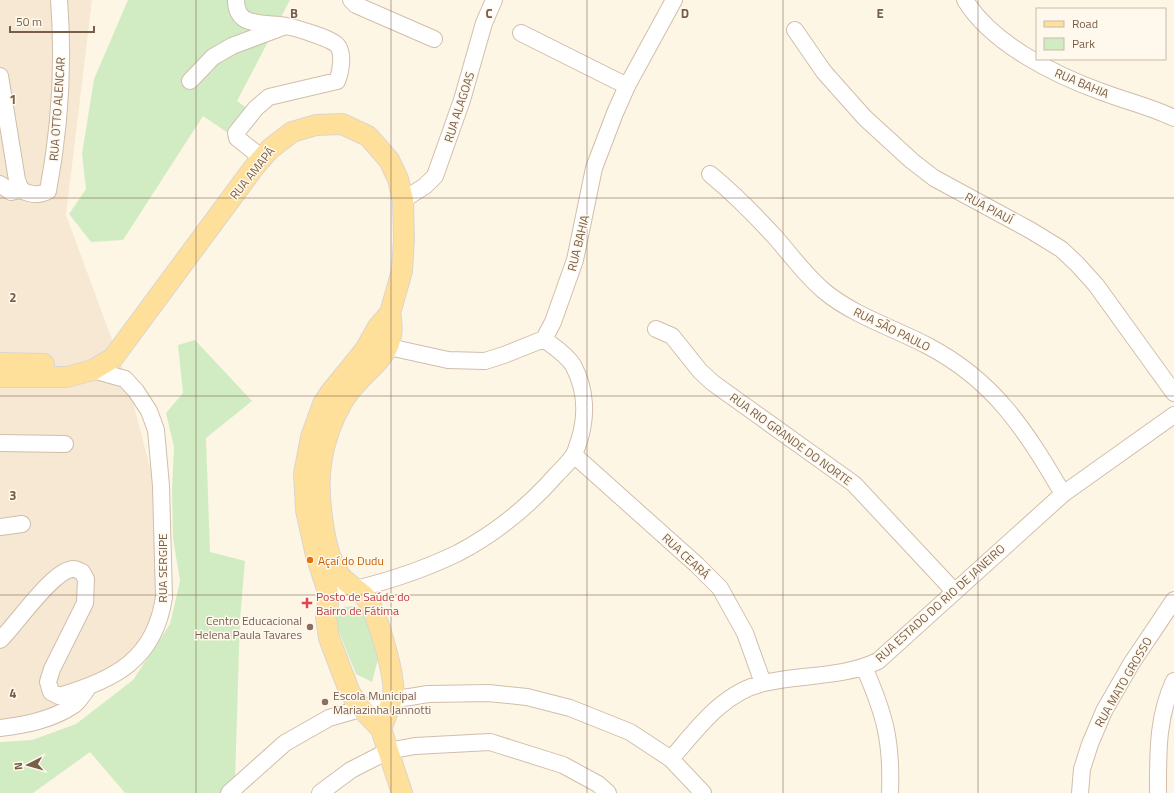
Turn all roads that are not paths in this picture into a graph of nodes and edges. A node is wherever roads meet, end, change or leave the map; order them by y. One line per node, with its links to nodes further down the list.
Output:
1 (59, 0): 18 (street, RUA OTTO ALENCAR)
2 (236, 0): 7 (street)
3 (351, 0): 10 (street)
4 (494, 0): 19 (street, RUA ALAGOAS)
5 (674, 0): 13 (street, RUA BAHIA)
6 (965, 0): 14 (street, RUA BAHIA)
7 (287, 26): 12 (street); 15 (street)
8 (795, 30): 26 (street, RUA PIAUÍ)
9 (521, 33): 13 (street)
10 (434, 39)
11 (0, 76): 18 (street)
12 (190, 81)
13 (627, 86): 21 (street, RUA BAHIA)
14 (1174, 118)
15 (262, 158): 19 (main road, RUA AMAPÁ); 24 (main road, RUA AMAPÁ)
16 (710, 174): 31 (street, RUA SÃO PAULO)
17 (0, 184): 18 (street)
18 (21, 190)
19 (403, 200): 22 (main road, RUA AMAPÁ)
20 (656, 329): 36 (street, RUA RIO GRANDE DO NORTE)
21 (544, 339): 22 (street); 30 (street)
22 (377, 352): 34 (main road)
23 (0, 363): 24 (main road)
24 (93, 370): 25 (main road, RUA AMAPÁ); 43 (street, RUA SERGIPE)
25 (0, 377)
26 (1174, 393)
27 (1174, 415): 31 (street, RUA ESTADO DO RIO DE JANEIRO)
28 (0, 443): 29 (street)
29 (65, 444)
30 (574, 455): 35 (street); 42 (street, RUA CEARÁ)
31 (1063, 494): 36 (street, RUA ESTADO DO RIO DE JANEIRO)
32 (22, 524): 33 (street)
33 (0, 527)
34 (322, 553): 35 (main road); 37 (main road)
35 (355, 590): 37 (street); 44 (main road)
36 (954, 591): 40 (street, RUA ESTADO DO RIO DE JANEIRO)
37 (329, 595): 45 (main road)
38 (1174, 600): 56 (street, RUA MATO GROSSO)
39 (0, 640): 43 (street)
40 (864, 667): 42 (street, RUA ESTADO DO RIO DE JANEIRO); 55 (street)
41 (1174, 681): 57 (street)
42 (763, 683): 49 (street, RUA ESTADO DO RIO DE JANEIRO)
43 (88, 688): 46 (street, RUA SERGIPE)
44 (391, 700): 45 (street); 47 (main road); 49 (street)
45 (362, 709): 47 (main road); 50 (street)
46 (0, 728)
47 (381, 729): 48 (main road)
48 (388, 751): 51 (street); 52 (main road); 53 (street)
49 (671, 759): 54 (street)
50 (230, 793)
51 (320, 793)
52 (402, 793)
53 (608, 793)
54 (703, 793)
55 (890, 793)
56 (1080, 793)
57 (1158, 793)

